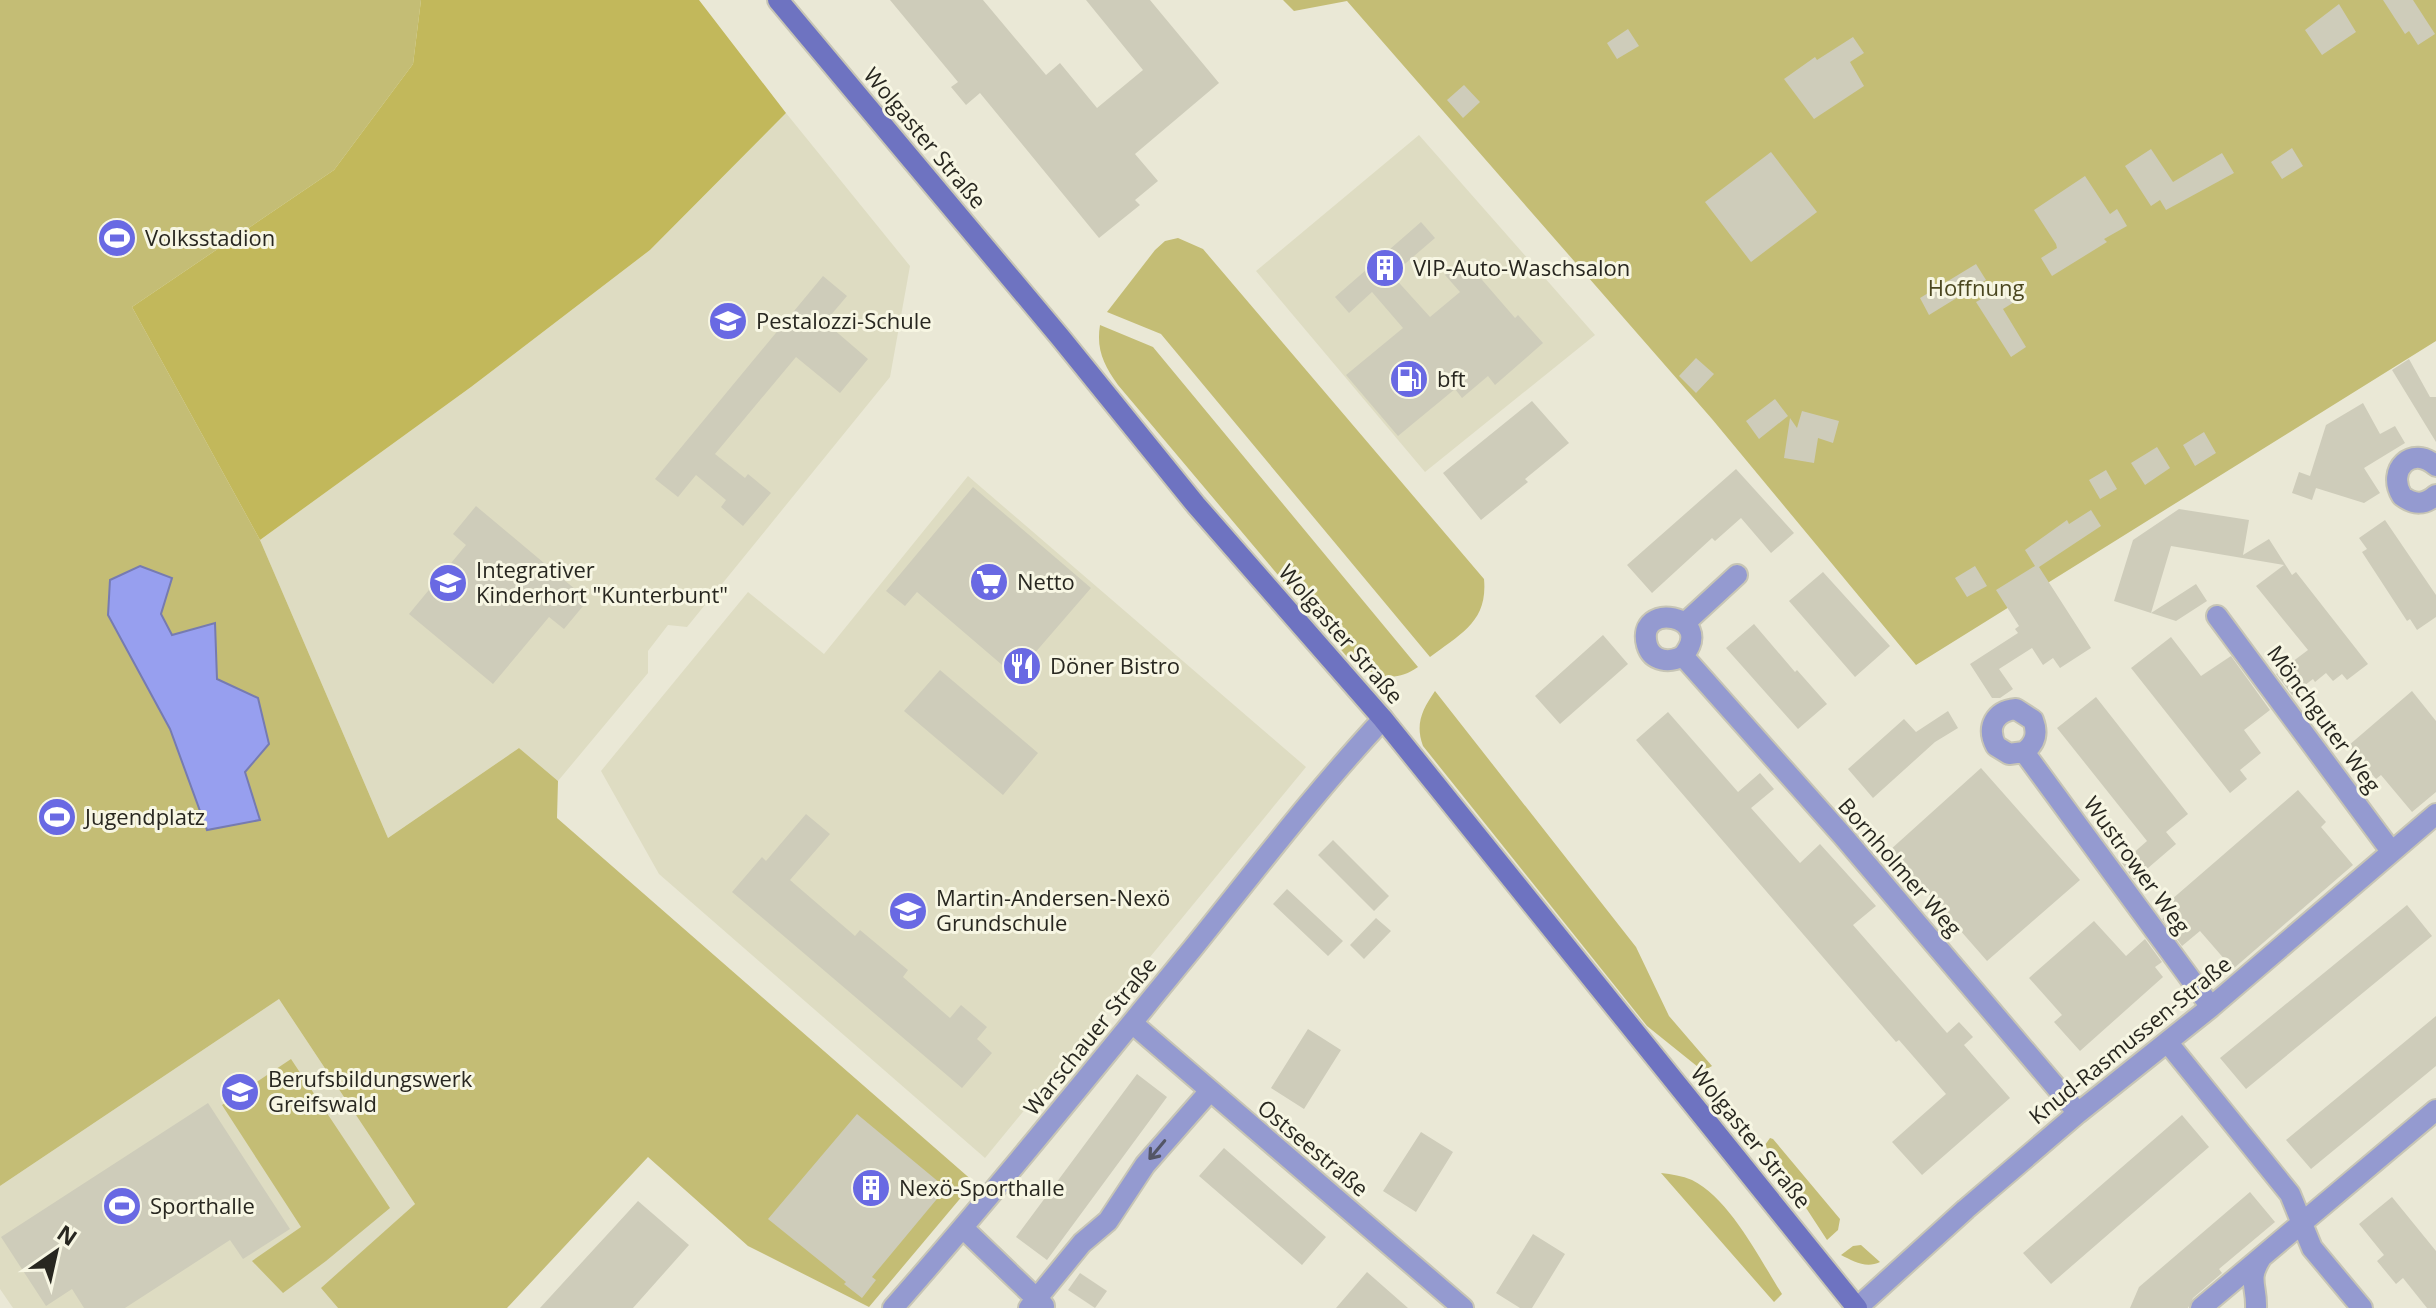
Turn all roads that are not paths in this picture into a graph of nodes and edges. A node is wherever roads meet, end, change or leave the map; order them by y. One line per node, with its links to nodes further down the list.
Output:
1 (778, 0): 8 (main road, Wolgaster Straße)
2 (2436, 466): 3 (street)
3 (2434, 501)
4 (1737, 575): 6 (street)
5 (2217, 616): 11 (street, Mönchguter Weg)
6 (1685, 623): 7 (street); 7 (street)
7 (1683, 656): 17 (street, Bornholmer Weg)
8 (1383, 719): 13 (street, Warschauer Straße); 24 (main road, Wolgaster Straße)
9 (2024, 752): 12 (street, Wustrower Weg)
10 (2436, 814): 11 (street, Knud-Rasmussen-Straße)
11 (2391, 851): 12 (street, Knud-Rasmussen-Straße)
12 (2211, 1007): 14 (street, Knud-Rasmussen-Straße)
13 (1132, 1023): 15 (street, Ostseestraße); 19 (street, Warschauer Straße)
14 (2168, 1043): 17 (street, Knud-Rasmussen-Straße); 18 (street)
15 (1209, 1092): 21 (street, one-way to 21); 23 (street, Ostseestraße)
16 (2436, 1110): 18 (street)
17 (2078, 1113): 24 (street, Knud-Rasmussen-Straße)
18 (2302, 1224): 20 (street); 27 (street)
19 (963, 1228): 21 (street); 22 (street, Warschauer Straße)
20 (2261, 1258): 25 (street); 26 (street)
21 (1037, 1305)
22 (893, 1308)
23 (1463, 1308)
24 (1857, 1308)
25 (2201, 1308)
26 (2256, 1308)
27 (2362, 1308)

